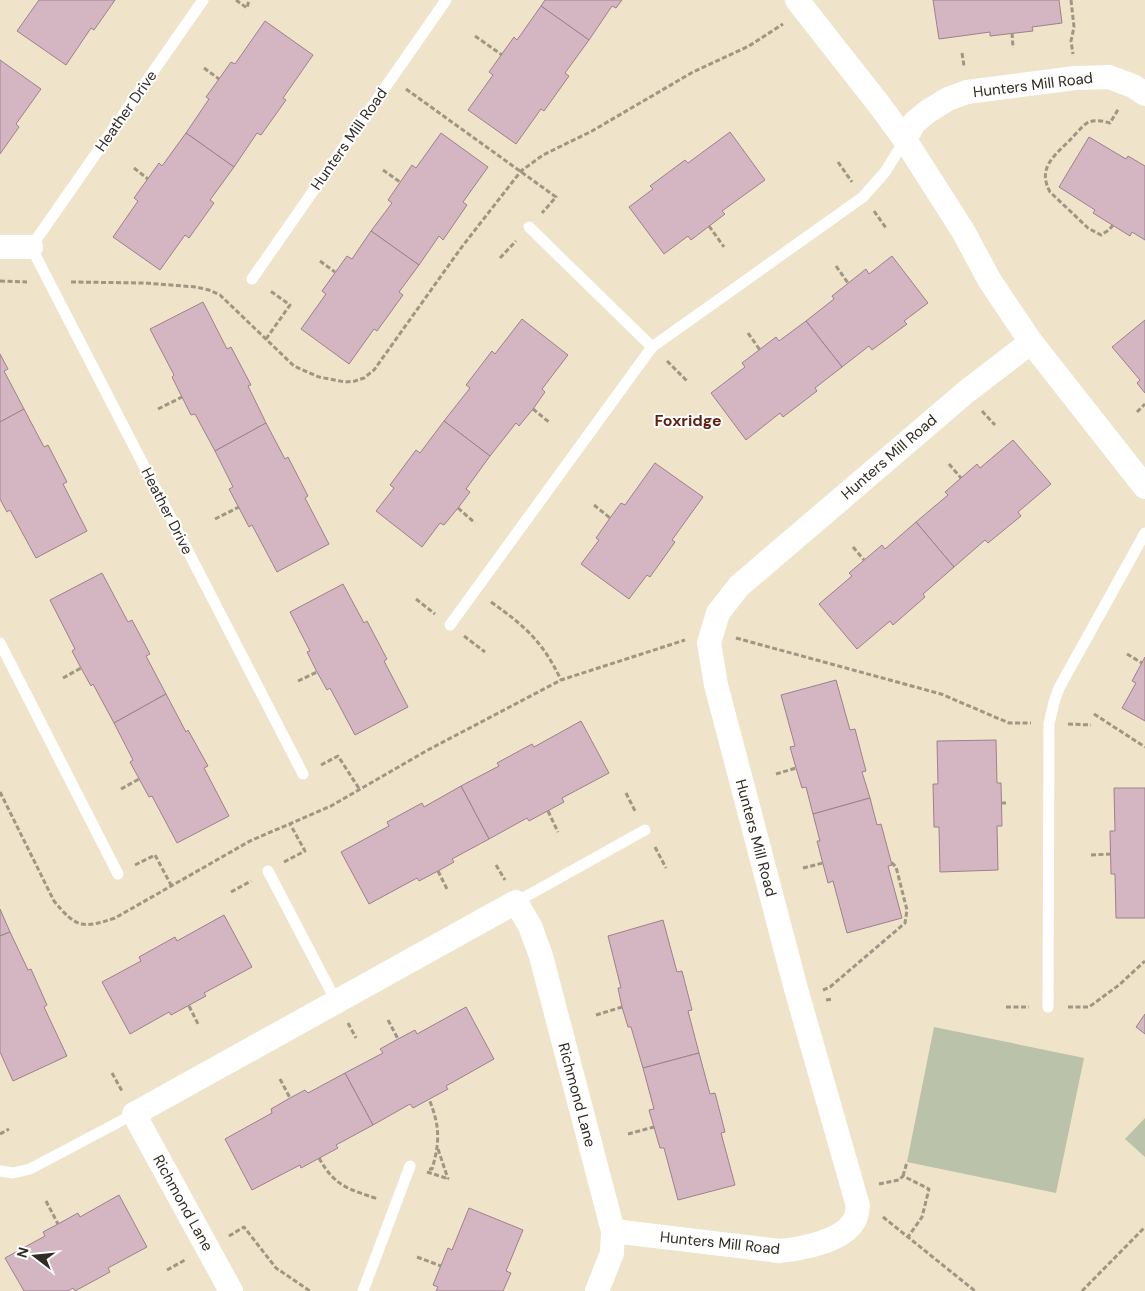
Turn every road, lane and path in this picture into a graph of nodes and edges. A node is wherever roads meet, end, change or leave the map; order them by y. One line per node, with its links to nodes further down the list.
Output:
1 (204, 0): 28 (lane, Heather Drive)
2 (236, 0): 3 (path)
3 (248, 0)
4 (446, 0): 33 (lane, Hunters Mill Road)
5 (1072, 0): 9 (path)
6 (802, 5): 17 (street); 20 (path)
7 (1012, 33): 10 (path)
8 (475, 36): 11 (path)
9 (1072, 41)
10 (1013, 48)
11 (502, 55)
12 (204, 68): 13 (path)
13 (219, 79)
14 (406, 88): 20 (path)
15 (1145, 94): 17 (street, Hunters Mill Road)
16 (1110, 123): 24 (path)
17 (905, 140): 40 (street); 41 (lane, Hunters Mill Road)
18 (134, 168): 21 (path)
19 (383, 170): 22 (path)
20 (521, 171): 23 (path); 39 (path)
21 (148, 178)
22 (400, 182)
23 (556, 197)
24 (1113, 225)
25 (709, 226): 29 (path)
26 (529, 227): 41 (lane)
27 (0, 247): 28 (street)
28 (31, 247): 79 (lane, Heather Drive)
29 (724, 247)
30 (320, 261): 32 (path)
31 (836, 266): 37 (path)
32 (335, 272)
33 (252, 279): 39 (path)
34 (0, 281): 35 (path)
35 (27, 282)
36 (63, 282): 39 (path)
37 (848, 283)
38 (748, 334): 42 (path)
39 (266, 338)
40 (1031, 342): 53 (street); 65 (street, Hunters Mill Road)
41 (652, 347): 64 (lane, Hunters Mill Road)
42 (760, 350)
43 (667, 361): 44 (path)
44 (687, 381)
45 (182, 397): 47 (path)
46 (1145, 404): 49 (path)
47 (158, 409)
48 (533, 409): 50 (path)
49 (1136, 412)
50 (550, 423)
51 (949, 464): 52 (path)
52 (961, 478)
53 (1145, 487)
54 (594, 505): 57 (path)
55 (239, 507): 58 (path)
56 (458, 508): 59 (path)
57 (610, 518)
58 (215, 520)
59 (475, 523)
60 (1145, 533): 109 (lane)
61 (853, 547): 62 (path)
62 (864, 560)
63 (506, 612): 72 (path)
64 (450, 625)
65 (713, 631): 72 (path); 75 (path); 133 (street, Hunters Mill Road)
66 (0, 643): 100 (lane)
67 (1127, 654): 68 (path)
68 (1142, 663)
69 (81, 668): 71 (path)
70 (317, 672): 73 (path)
71 (63, 678)
72 (561, 680): 83 (path)
73 (298, 681)
74 (1094, 714): 76 (path)
75 (1009, 723)
76 (1145, 747)
77 (338, 756): 83 (path)
78 (796, 768): 80 (path)
79 (303, 774)
80 (776, 774)
81 (139, 779): 82 (path)
82 (121, 789)
83 (360, 790): 88 (path)
84 (0, 792): 101 (path)
85 (1001, 803): 86 (path)
86 (1008, 803)
87 (548, 811): 90 (path)
88 (290, 824): 91 (path); 101 (path)
89 (645, 830): 103 (lane)
90 (558, 832)
91 (305, 851)
92 (1111, 854): 94 (path)
93 (155, 855): 101 (path)
94 (1091, 855)
95 (891, 862): 105 (path)
96 (823, 863): 97 (path)
97 (803, 868)
98 (268, 871): 106 (lane)
99 (438, 871): 102 (path)
100 (118, 874)
101 (171, 885)
102 (448, 891)
103 (516, 902): 106 (street); 138 (street, Richmond Lane)
104 (1145, 961): 110 (path)
105 (815, 993)
106 (336, 1001): 118 (street)
107 (189, 1006): 113 (path)
108 (622, 1007): 111 (path)
109 (1048, 1007)
110 (1089, 1007)
111 (596, 1015)
112 (388, 1020): 114 (path)
113 (199, 1026)
114 (398, 1039)
115 (280, 1079): 116 (path)
116 (290, 1098)
117 (430, 1099): 123 (path)
118 (134, 1114): 128 (lane); 142 (street, Richmond Lane)
119 (654, 1127): 122 (path)
120 (9, 1129): 121 (path)
121 (0, 1134)
122 (628, 1134)
123 (438, 1149): 127 (path); 130 (path)
124 (320, 1158): 132 (path)
125 (907, 1162): 129 (path)
126 (410, 1166): 144 (lane)
127 (432, 1169)
128 (0, 1171)
129 (903, 1176): 131 (path); 139 (path)
130 (449, 1179)
131 (890, 1181)
132 (356, 1192)
133 (855, 1194): 138 (street, Hunters Mill Road); 139 (path)
134 (46, 1201): 135 (path)
135 (58, 1224)
136 (244, 1227): 143 (path)
137 (1145, 1227): 147 (path)
138 (613, 1232): 145 (street, Richmond Lane)
139 (908, 1237): 146 (path)
140 (417, 1257): 141 (path)
141 (441, 1266)
142 (231, 1291)
143 (310, 1291)
144 (363, 1291)
145 (597, 1291)
146 (974, 1291)
147 (1082, 1291)

